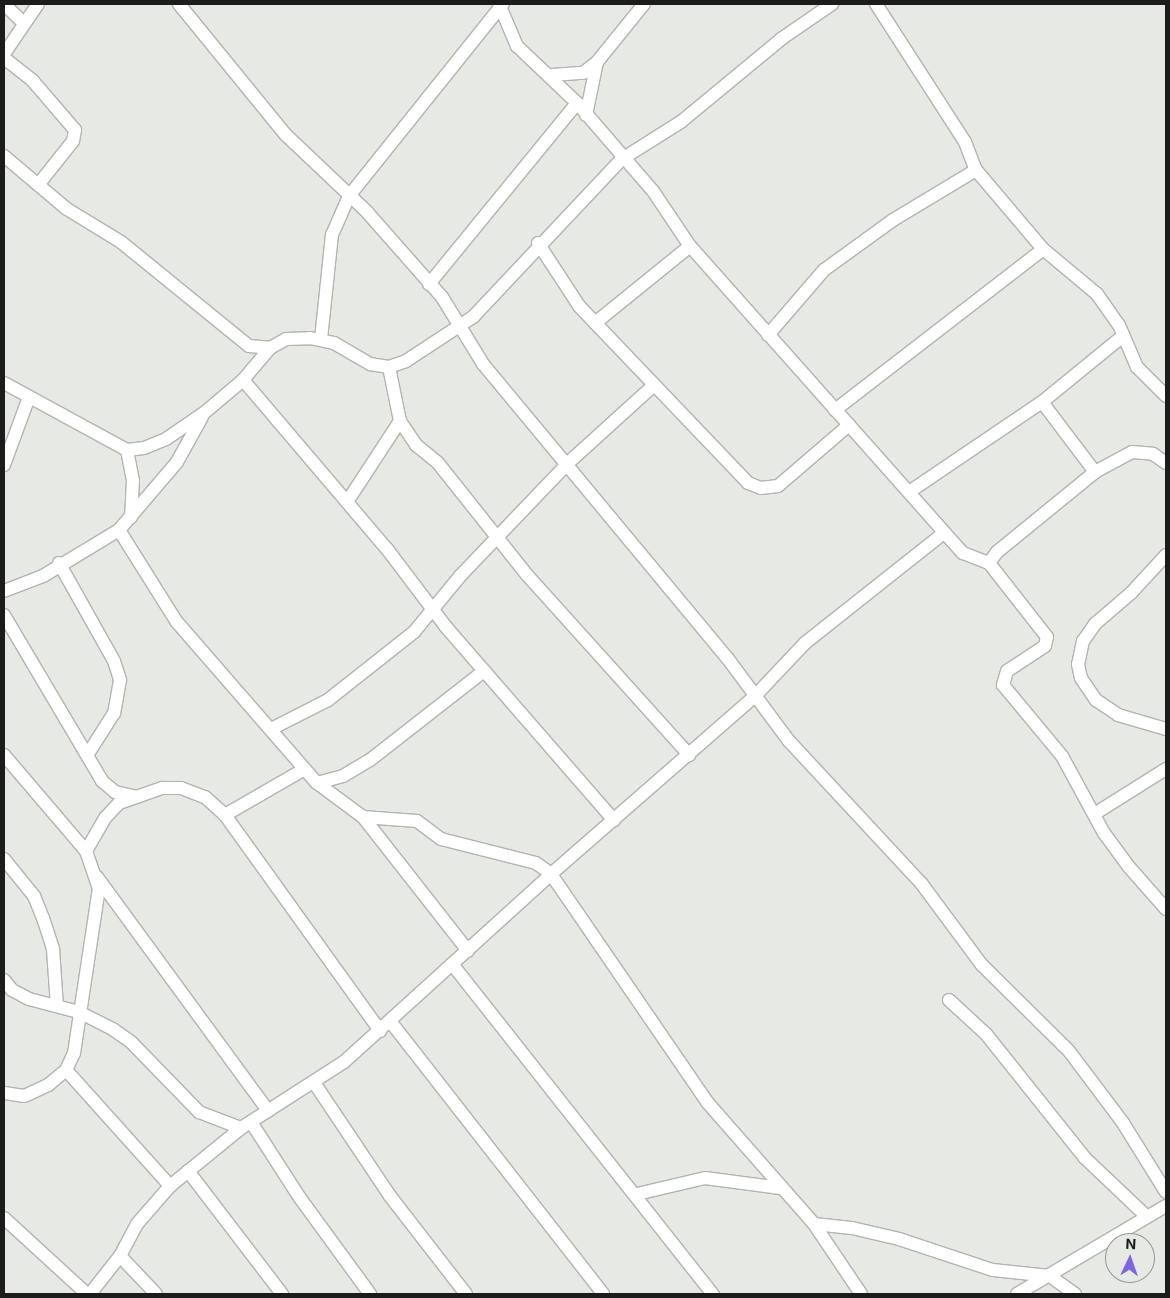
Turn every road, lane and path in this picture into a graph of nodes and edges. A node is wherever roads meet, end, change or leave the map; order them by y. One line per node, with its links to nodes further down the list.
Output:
1 (4, 4): 9 (street)
2 (38, 4): 9 (street)
3 (179, 4): 20 (street)
4 (644, 4): 12 (street)
5 (811, 4): 8 (street)
6 (876, 4): 18 (street)
7 (501, 5): 13 (street); 20 (street)
8 (828, 6): 17 (street)
9 (24, 23): 10 (street)
10 (4, 54)
11 (4, 58): 19 (street)
12 (597, 62): 13 (street); 15 (street)
13 (552, 75): 14 (street)
14 (577, 103): 15 (street); 24 (street)
15 (586, 115): 17 (street)
16 (4, 156): 19 (street)
17 (622, 159): 21 (street); 22 (street)
18 (976, 170): 23 (street); 27 (street)
19 (38, 184): 30 (street)
20 (349, 196): 24 (street); 29 (street)
21 (538, 243): 25 (street); 26 (street)
22 (690, 246): 25 (street); 27 (street)
23 (1043, 250): 28 (street); 40 (street)
24 (429, 284): 26 (street)
25 (595, 323): 36 (street)
26 (458, 325): 33 (street); 45 (street)
27 (768, 335): 40 (street)
28 (1123, 336): 37 (street); 39 (street)
29 (321, 339): 31 (street); 33 (street)
30 (249, 346): 31 (street); 32 (street)
31 (270, 348): 32 (street)
32 (254, 367): 34 (street)
33 (389, 367): 42 (street)
34 (242, 380): 41 (street); 50 (street)
35 (4, 384): 38 (street)
36 (653, 386): 43 (street); 45 (street)
37 (1166, 396)
38 (29, 397): 44 (street); 47 (street)
39 (1042, 402): 48 (street); 49 (street)
40 (835, 410): 43 (street)
41 (204, 413): 44 (street); 51 (street)
42 (400, 421): 50 (street); 54 (street)
43 (849, 425): 49 (street)
44 (127, 450): 51 (street)
45 (567, 464): 54 (street); 62 (street)
46 (1166, 464): 48 (street)
47 (4, 466)
48 (1095, 472): 56 (street)
49 (909, 492): 53 (street)
50 (347, 502): 59 (street)
51 (131, 517): 52 (street)
52 (119, 530): 57 (street); 63 (street)
53 (944, 533): 56 (street); 62 (street)
54 (497, 538): 59 (street); 67 (street)
55 (1166, 555): 64 (street)
56 (989, 563): 72 (street)
57 (59, 564): 58 (street); 65 (street)
58 (4, 591)
59 (434, 611): 61 (street); 63 (street)
60 (4, 615): 65 (street)
61 (484, 671): 70 (street); 75 (street)
62 (754, 697): 67 (street); 97 (street)
63 (273, 728): 69 (street)
64 (1166, 729)
65 (88, 754): 71 (street)
66 (4, 755): 76 (street)
67 (689, 755): 75 (street)
68 (1166, 769): 72 (street)
69 (303, 770): 70 (street); 73 (street)
70 (317, 783): 74 (street)
71 (136, 796): 73 (street); 76 (street)
72 (1096, 813): 80 (street)
73 (225, 815): 88 (street)
74 (362, 816): 78 (street); 81 (street)
75 (614, 820): 78 (street)
76 (86, 851): 79 (street)
77 (4, 859): 85 (street)
78 (551, 874): 81 (street); 96 (street)
79 (97, 877): 86 (street); 92 (street)
80 (1164, 902)
81 (468, 951): 82 (street)
82 (452, 964): 87 (street); 98 (street)
83 (4, 980): 85 (street)
84 (950, 1000): 100 (street)
85 (57, 1006): 86 (street)
86 (79, 1012): 89 (street); 93 (street)
87 (390, 1021): 88 (street); 110 (street)
88 (380, 1031): 90 (street)
89 (66, 1070): 91 (street); 95 (street)
90 (315, 1084): 92 (street); 109 (street)
91 (4, 1093)
92 (268, 1111): 93 (street)
93 (246, 1125): 94 (street); 108 (street)
94 (188, 1171): 95 (street); 107 (street)
95 (170, 1186): 103 (street)
96 (780, 1188): 98 (street); 102 (street)
97 (1166, 1192)
98 (637, 1194): 111 (street)
99 (1166, 1206): 100 (street)
100 (1145, 1215): 104 (street)
101 (4, 1218): 105 (street)
102 (814, 1224): 104 (street); 112 (street)
103 (120, 1256): 105 (street); 106 (street)
104 (1050, 1276): 113 (street); 114 (street)
105 (88, 1294)
106 (156, 1294)
107 (282, 1294)
108 (370, 1294)
109 (466, 1294)
110 (603, 1294)
111 (713, 1294)
112 (861, 1294)
113 (1018, 1294)
114 (1075, 1294)

